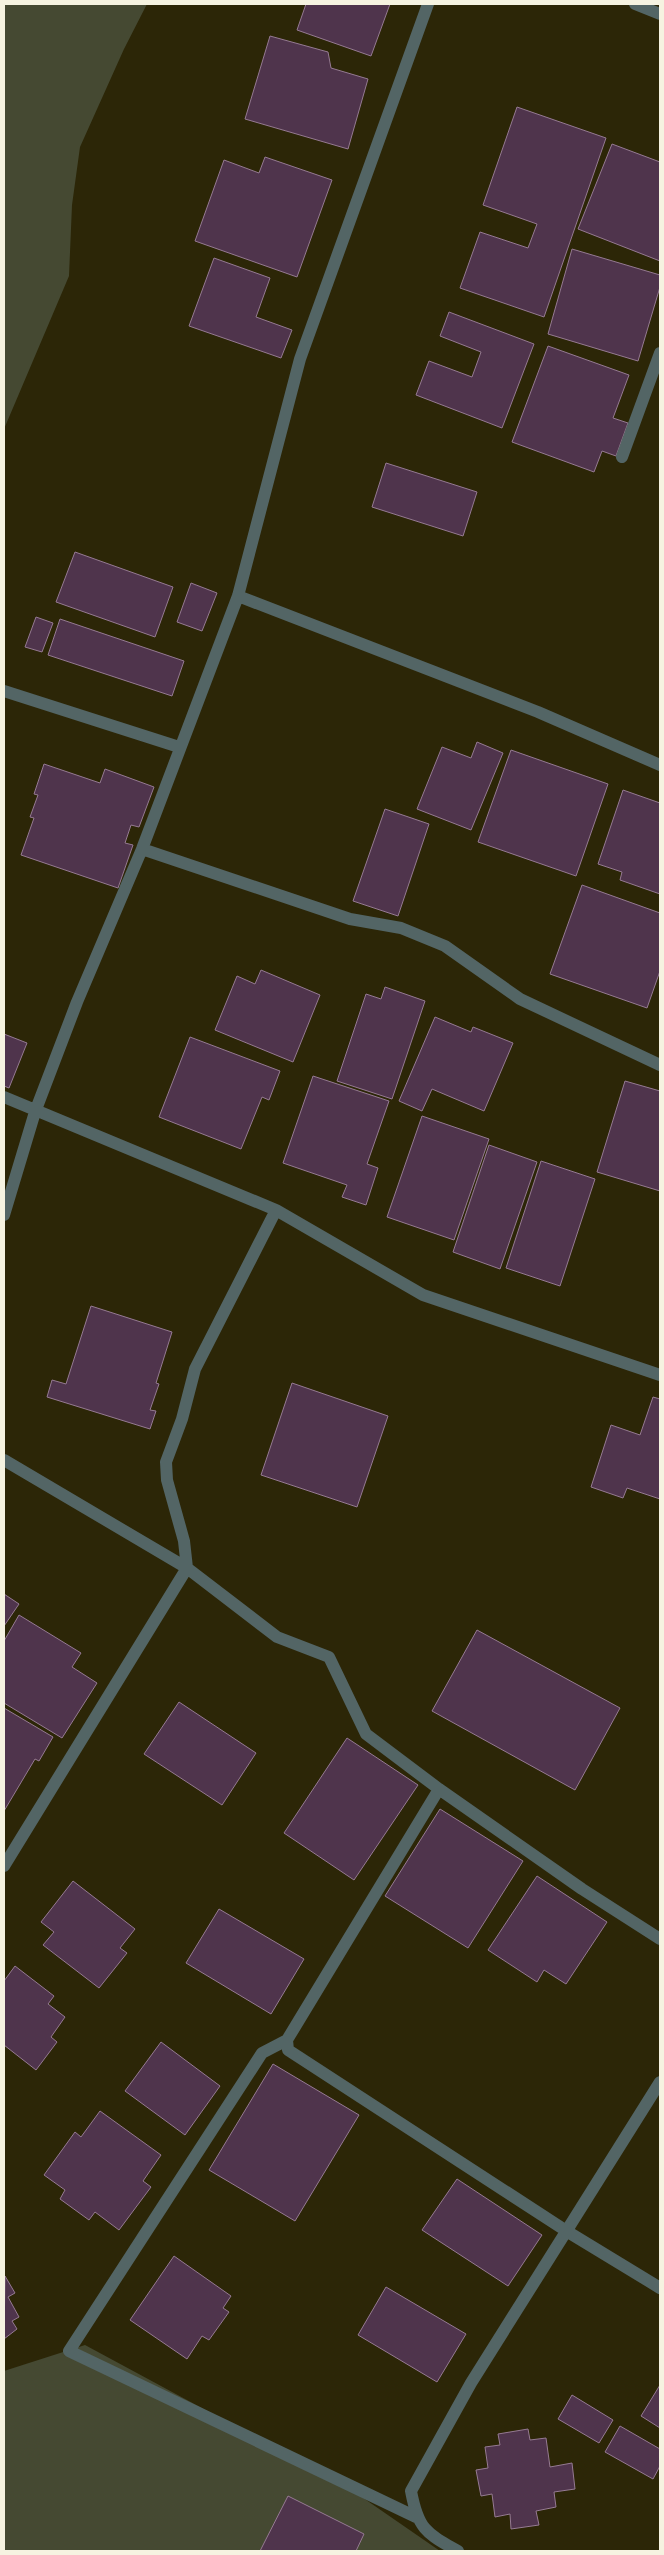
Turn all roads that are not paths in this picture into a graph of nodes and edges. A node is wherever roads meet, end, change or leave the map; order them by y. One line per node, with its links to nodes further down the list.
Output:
1 (428, 4): 6 (street)
2 (635, 4): 3 (street)
3 (660, 14)
4 (660, 353): 5 (street)
5 (622, 457)
6 (238, 596): 8 (street); 9 (street)
7 (4, 691): 8 (street)
8 (179, 747): 10 (street)
9 (660, 765)
10 (142, 849): 11 (street); 13 (street)
11 (660, 1065)
12 (4, 1097): 13 (street)
13 (35, 1112): 14 (street); 15 (street)
14 (276, 1210): 16 (street); 18 (street)
15 (4, 1215)
16 (660, 1375)
17 (4, 1460): 18 (street)
18 (187, 1568): 19 (street); 20 (street)
19 (439, 1789): 21 (street); 22 (street)
20 (4, 1866)
21 (660, 1939)
22 (287, 2040): 24 (street); 26 (street)
23 (660, 2082): 24 (street)
24 (568, 2232): 25 (street); 26 (street)
25 (660, 2288)
26 (416, 2518): 27 (street)
27 (458, 2551)

